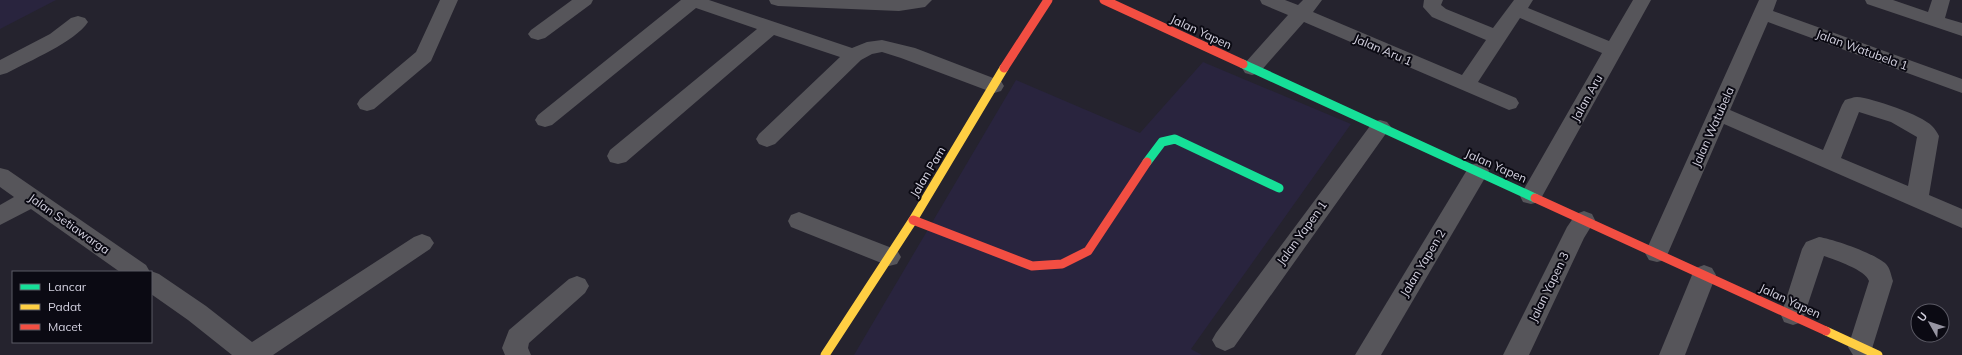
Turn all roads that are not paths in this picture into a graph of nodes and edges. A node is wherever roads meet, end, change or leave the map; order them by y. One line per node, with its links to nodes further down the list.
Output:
1 (450, 0): 31 (street)
2 (584, 0): 21 (street)
3 (778, 0): 13 (street)
4 (923, 0): 13 (street)
5 (1048, 0): 28 (street, Jalan Pam)
6 (1104, 0): 26 (street, Jalan Yapen)
7 (1269, 0): 15 (street, Jalan Aru 1)
8 (1434, 0): 22 (street)
9 (1642, 0): 23 (street, Jalan Aru)
10 (1874, 0): 17 (street)
11 (1941, 0): 17 (street)
12 (692, 1): 19 (street); 33 (street)
13 (825, 2)
14 (1521, 5): 22 (street); 23 (street)
15 (1307, 7): 26 (street); 27 (street, Jalan Aru 1)
16 (1765, 7): 29 (street, Jalan Watubela 1); 32 (street, Jalan Watubela)
17 (1935, 20): 20 (street)
18 (78, 22): 25 (street)
19 (772, 27): 24 (street); 36 (street)
20 (1962, 30)
21 (538, 34)
22 (1497, 37): 27 (street)
23 (1614, 50): 41 (street, Jalan Aru)
24 (854, 55): 28 (street); 35 (street)
25 (0, 68)
26 (1252, 68): 34 (street, Jalan Yapen)
27 (1466, 85): 30 (street, Jalan Aru 1)
28 (994, 86): 46 (street, Jalan Pam)
29 (1962, 86)
30 (1509, 103)
31 (367, 104)
32 (1718, 114): 37 (street); 50 (street, Jalan Watubela)
33 (545, 120)
34 (1380, 127): 38 (street, Jalan Yapen); 57 (street, Jalan Yapen 1)
35 (767, 139)
36 (618, 156)
37 (1830, 161): 43 (street); 43 (street)
38 (1478, 171): 41 (street, Jalan Yapen); 63 (street, Jalan Yapen 2)
39 (0, 176): 42 (street, Jalan Setiawarga)
40 (1279, 188): 46 (street)
41 (1531, 196): 47 (street, Jalan Yapen)
42 (32, 198): 44 (street); 52 (street, Jalan Setiawarga)
43 (1917, 198): 45 (street)
44 (0, 216)
45 (1962, 219)
46 (913, 220): 51 (street, Jalan Pam)
47 (1584, 220): 50 (street, Jalan Yapen); 64 (street, Jalan Yapen 3)
48 (799, 221): 51 (street)
49 (422, 243): 60 (street)
50 (1657, 253): 53 (street, Jalan Yapen)
51 (889, 257): 62 (street, Jalan Pam)
52 (137, 271)
53 (1704, 275): 56 (street, Jalan Yapen); 65 (street)
54 (152, 282): 59 (street)
55 (577, 286): 61 (street)
56 (1793, 316): 58 (street, Jalan Yapen); 58 (street)
57 (1225, 340)
58 (1870, 351)
59 (250, 355)
60 (253, 355)
61 (518, 355)
62 (825, 355)
63 (1368, 355)
64 (1516, 355)
65 (1672, 355)

